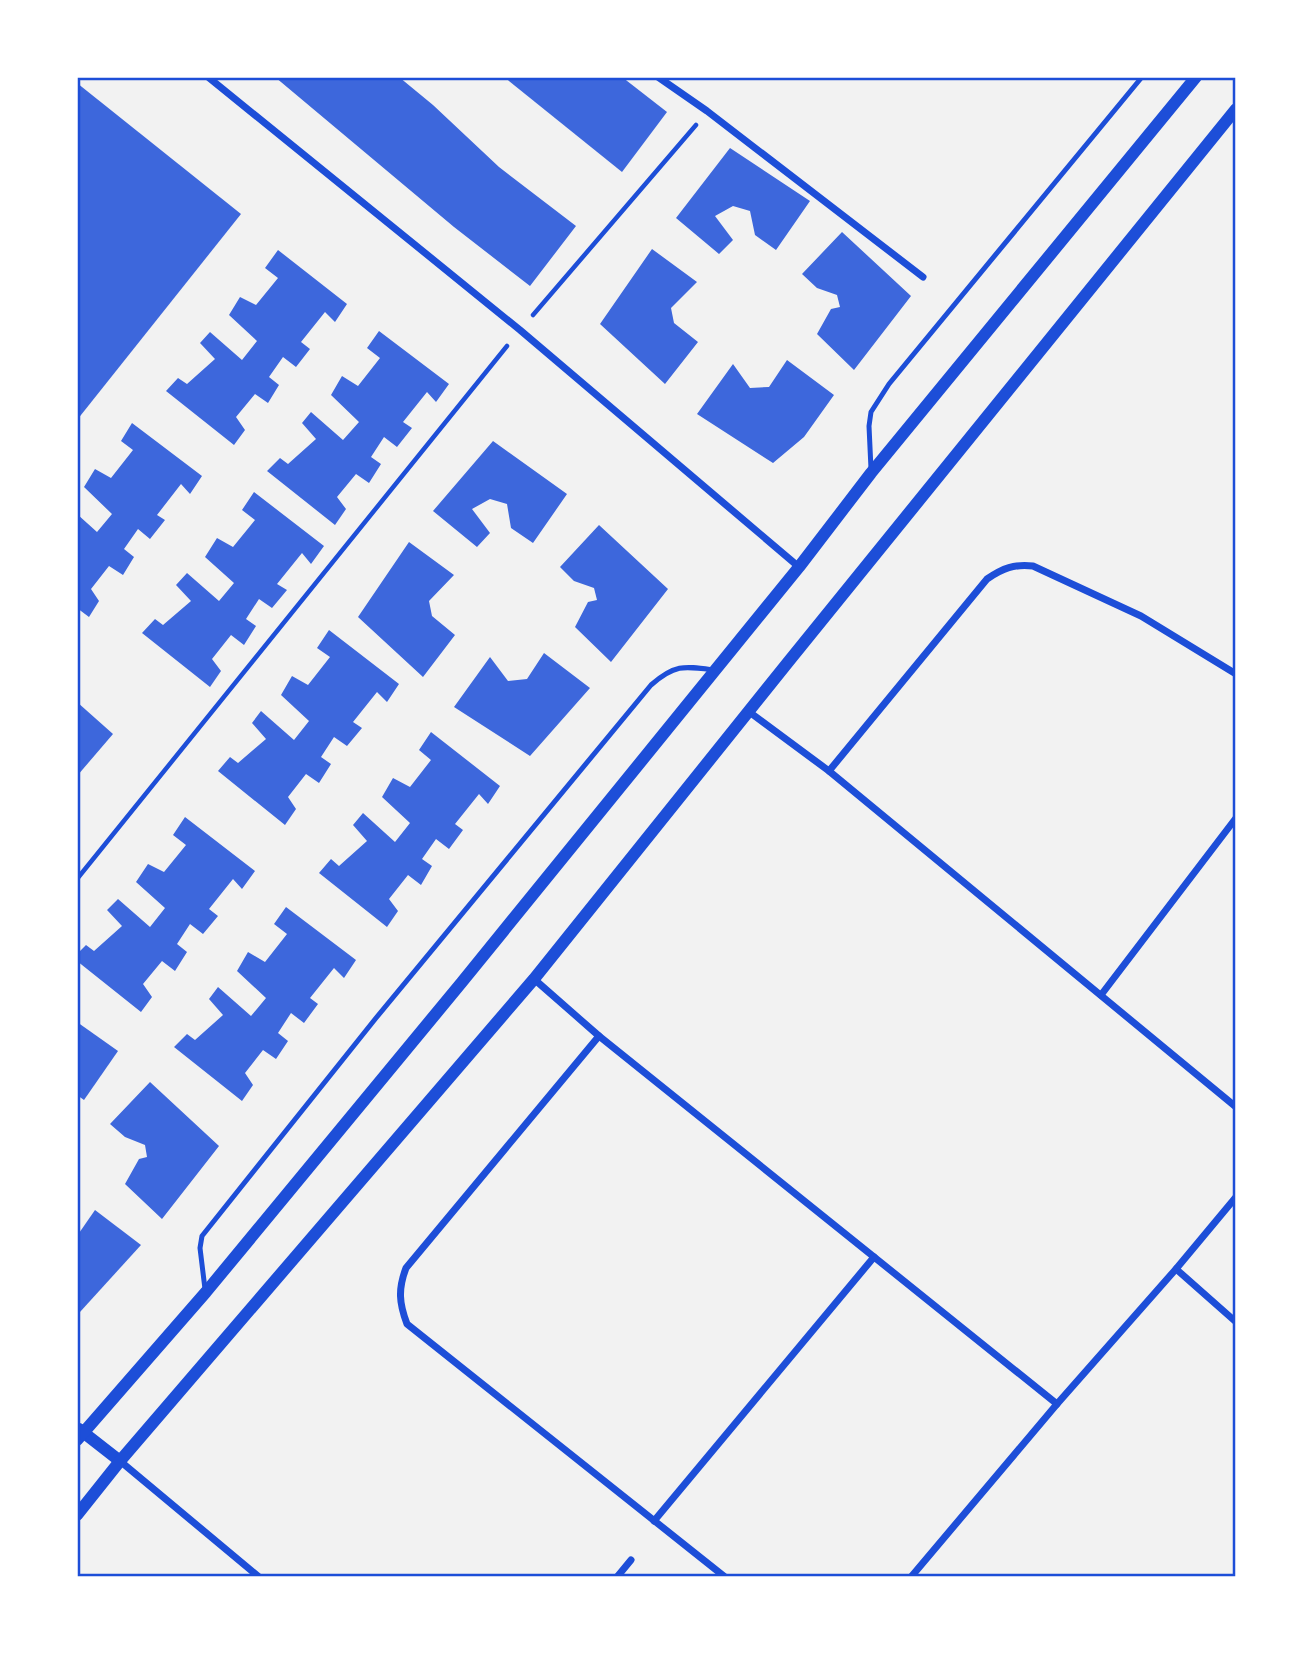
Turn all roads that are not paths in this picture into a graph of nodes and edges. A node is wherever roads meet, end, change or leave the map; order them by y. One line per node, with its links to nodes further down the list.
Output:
1 (208, 77): 8 (street)
2 (658, 77): 6 (street)
3 (1142, 77): 7 (lane)
4 (1196, 77): 7 (street)
5 (1236, 109): 11 (street)
6 (923, 278)
7 (871, 473): 8 (street)
8 (799, 567): 9 (street)
9 (715, 670): 21 (street); 21 (lane)
10 (1236, 674): 12 (street)
11 (748, 711): 12 (street); 14 (street)
12 (829, 771): 15 (street)
13 (1236, 818): 15 (street)
14 (534, 979): 16 (street); 25 (street)
15 (1101, 995): 17 (street)
16 (599, 1037): 19 (street); 27 (street)
17 (1236, 1107)
18 (1236, 1197): 20 (street)
19 (874, 1257): 23 (street); 27 (street)
20 (1176, 1269): 22 (street); 23 (street)
21 (206, 1292): 24 (street)
22 (1236, 1322)
23 (1057, 1404): 32 (street)
24 (79, 1433): 25 (street)
25 (120, 1461): 26 (street); 29 (street)
26 (77, 1515)
27 (654, 1521): 31 (street)
28 (631, 1560): 30 (street)
29 (259, 1577)
30 (617, 1577)
31 (725, 1577)
32 (911, 1577)

